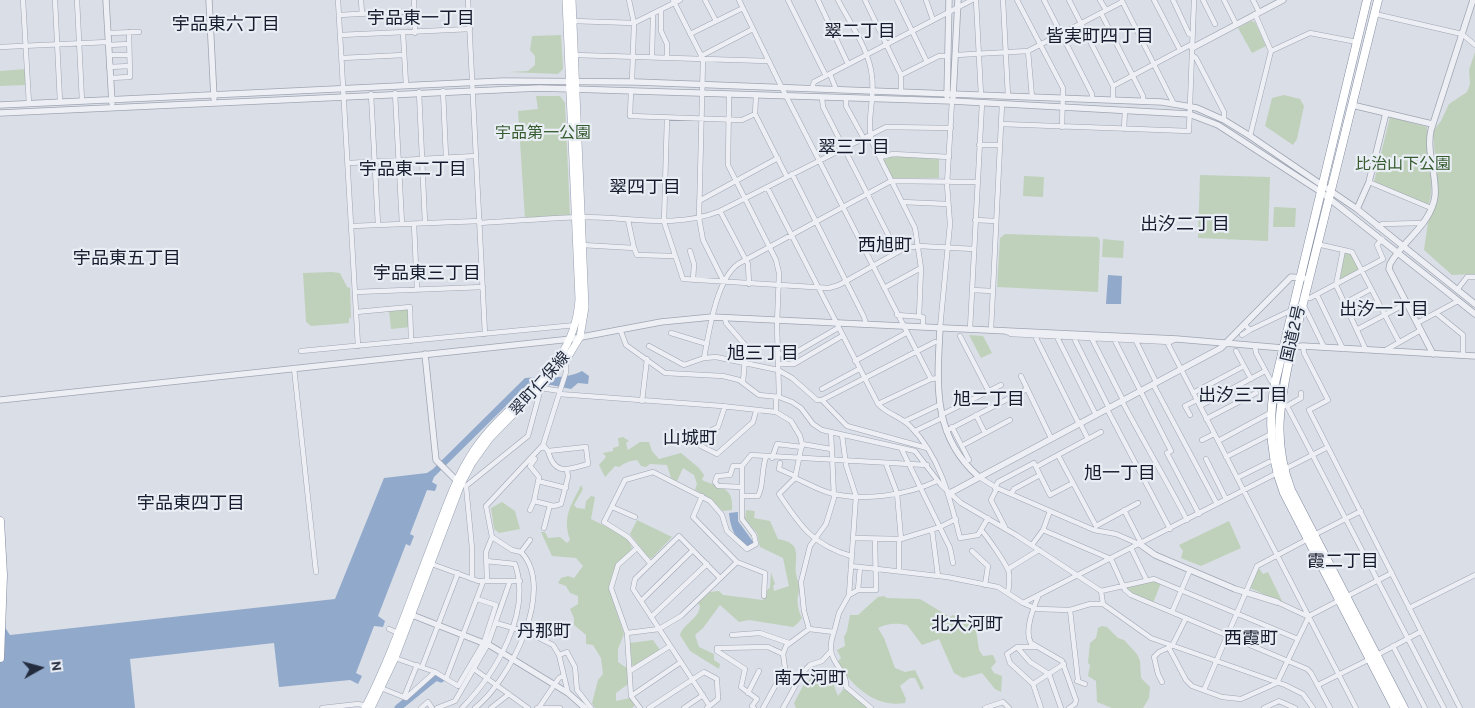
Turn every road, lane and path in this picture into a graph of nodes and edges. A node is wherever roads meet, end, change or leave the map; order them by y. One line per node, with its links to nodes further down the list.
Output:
1 (24, 0): 83 (street)
2 (55, 0): 78 (street)
3 (77, 0): 76 (street)
4 (106, 0): 69 (street)
5 (209, 0): 135 (street)
6 (338, 0): 54 (street)
7 (361, 0): 51 (street)
8 (414, 0): 47 (street)
9 (468, 0): 62 (street)
10 (566, 0): 118 (main road, 翠町仁保線)
11 (572, 0): 56 (main road, 翠町仁保線)
12 (629, 0): 58 (street)
13 (680, 0): 42 (street)
14 (705, 0): 57 (street)
15 (739, 0): 44 (street)
16 (788, 0): 110 (street)
17 (818, 0): 106 (street)
18 (838, 0): 97 (street)
19 (865, 0): 80 (street)
20 (897, 0): 64 (street)
21 (926, 0): 55 (street)
22 (949, 0): 48 (street)
23 (958, 0): 45 (street)
24 (972, 0): 45 (street)
25 (976, 0): 90 (street)
26 (1003, 0): 89 (street)
27 (1017, 0): 81 (street)
28 (1044, 0): 71 (street)
29 (1069, 0): 59 (street)
30 (1100, 0): 49 (street)
31 (1154, 0): 86 (street)
32 (1173, 0): 74 (street)
33 (1194, 0): 74 (street)
34 (1203, 0): 60 (street)
35 (1224, 0): 61 (street)
36 (1253, 0): 50 (street)
37 (1283, 0): 43 (street)
38 (1367, 0): 75 (highway, 国道2号)
39 (1378, 0): 53 (highway, 国道2号)
40 (1473, 0): 72 (street)
41 (1122, 1): 49 (street); 107 (street)
42 (674, 2): 46 (street); 70 (street)
43 (1272, 3): 50 (street)
44 (742, 8): 57 (street); 63 (street)
45 (957, 8): 48 (street); 94 (street)
46 (661, 10): 52 (street); 102 (street)
47 (414, 11): 51 (street); 67 (street)
48 (949, 12): 55 (street); 98 (street)
49 (1104, 12): 59 (street); 112 (street)
50 (1257, 13): 61 (street); 88 (street)
51 (362, 14): 54 (street)
52 (653, 14): 58 (street); 101 (street)
53 (1375, 14): 72 (street); 160 (highway, 国道2号)
54 (339, 15): 73 (street)
55 (933, 20): 64 (street)
56 (573, 21): 58 (street); 93 (main road, 翠町仁保線)
57 (716, 21): 70 (street)
58 (634, 23): 99 (street)
59 (1081, 24): 71 (street); 119 (street)
60 (1215, 24)
61 (1236, 24): 84 (street)
62 (470, 29): 67 (street); 114 (street)
63 (753, 29): 103 (street); 104 (street)
64 (912, 31): 80 (street); 105 (street)
65 (129, 32): 66 (street); 69 (street); 79 (street)
66 (139, 32)
67 (415, 32): 68 (street)
68 (403, 33): 73 (street); 92 (street)
69 (108, 34): 77 (street)
70 (690, 34): 103 (street)
71 (1061, 34): 81 (street); 148 (street)
72 (1462, 34): 82 (street); 174 (street)
73 (340, 35): 100 (street)
74 (1192, 35): 84 (street)
75 (1357, 42): 88 (street); 201 (highway, 国道2号)
76 (80, 43): 77 (street); 78 (street); 150 (street)
77 (108, 43): 79 (street); 96 (street)
78 (58, 44): 83 (street); 152 (street)
79 (129, 44): 91 (street)
80 (886, 45): 97 (street); 111 (street)
81 (1041, 45): 87 (street); 145 (street)
82 (1475, 45)
83 (26, 46): 85 (street); 156 (street)
84 (1192, 46): 86 (street); 95 (street)
85 (0, 47)
86 (1180, 50): 107 (street)
87 (1028, 51): 89 (street); 142 (street)
88 (1271, 51): 179 (street)
89 (1006, 52): 90 (street); 140 (street)
90 (979, 54): 94 (street); 137 (street)
91 (130, 55): 96 (street); 108 (street)
92 (404, 55): 100 (street); 117 (street)
93 (575, 55): 99 (street); 118 (main road, 翠町仁保線)
94 (956, 55): 134 (street)
95 (1192, 55): 162 (street); 172 (street)
96 (109, 56): 109 (street)
97 (866, 56): 106 (street); 127 (street)
98 (947, 56): 105 (street); 133 (street)
99 (633, 57): 101 (street); 115 (street)
100 (342, 58): 120 (street)
101 (652, 58): 102 (street)
102 (667, 58): 103 (street)
103 (702, 58): 104 (street); 116 (street)
104 (768, 61): 121 (street)
105 (927, 62): 111 (street)
106 (848, 64): 110 (street)
107 (1154, 64): 112 (street); 158 (street)
108 (130, 66): 109 (street); 113 (street)
109 (109, 67): 113 (street)
110 (828, 75): 122 (street); 123 (street)
111 (901, 75): 129 (street)
112 (1132, 76): 119 (street); 151 (street)
113 (110, 78): 147 (street)
114 (472, 82): 117 (street); 118 (street); 124 (street)
115 (632, 82): 116 (street); 118 (street)
116 (703, 85): 121 (street); 132 (street)
117 (406, 86): 120 (street)
118 (573, 86): 124 (street); 126 (street); 212 (main road, 翠町仁保線)
119 (1113, 86): 149 (street)
120 (343, 88): 135 (street); 138 (street)
121 (782, 88): 122 (street); 141 (street)
122 (812, 88): 123 (street)
123 (836, 89): 127 (street)
124 (473, 90): 125 (street); 184 (street)
125 (443, 91): 128 (street); 185 (street)
126 (632, 91): 132 (street); 169 (street)
127 (873, 91): 129 (street); 146 (street)
128 (419, 92): 130 (street); 188 (street)
129 (901, 92): 133 (street)
130 (395, 93): 131 (street); 190 (street)
131 (371, 94): 138 (street); 192 (street)
132 (702, 94): 136 (street); 170 (street)
133 (946, 94): 134 (street); 154 (street)
134 (954, 94): 137 (street); 154 (street)
135 (214, 95): 147 (street); 153 (street)
136 (729, 95): 139 (street); 171 (street)
137 (981, 95): 140 (street)
138 (344, 96): 153 (street); 193 (street)
139 (756, 96): 141 (street); 167 (street)
140 (1008, 96): 142 (street)
141 (786, 97): 143 (street); 191 (street)
142 (1032, 97): 145 (street)
143 (822, 98): 144 (street); 183 (street)
144 (846, 98): 146 (street); 180 (street)
145 (1063, 98): 148 (street); 161 (street)
146 (872, 99): 154 (street); 178 (street)
147 (111, 100): 150 (street); 163 (street)
148 (1092, 100): 149 (street)
149 (1113, 100): 151 (street)
150 (82, 101): 152 (street)
151 (1143, 101): 158 (street)
152 (60, 102): 156 (street)
153 (214, 102): 163 (street)
154 (952, 102): 155 (street); 176 (street)
155 (982, 103): 157 (street); 181 (street)
156 (29, 104): 159 (street)
157 (1002, 104): 161 (street); 173 (street)
158 (1174, 104): 162 (street)
159 (0, 105)
160 (1352, 105): 166 (street); 203 (highway, 国道2号)
161 (1063, 106): 164 (street); 175 (street)
162 (1190, 106): 168 (street); 172 (street)
163 (112, 107): 165 (street)
164 (1125, 110): 168 (street); 177 (street)
165 (0, 113)
166 (1386, 113): 174 (street); 199 (street)
167 (755, 114): 171 (street); 189 (street)
168 (1189, 114): 177 (street); 201 (street)
169 (667, 118): 170 (street); 219 (street)
170 (701, 119): 171 (street); 205 (street)
171 (729, 120): 196 (street)
172 (1224, 120): 179 (street)
173 (1001, 124): 175 (street); 182 (street)
174 (1432, 124): 209 (street)
175 (1062, 127): 177 (street)
176 (951, 128): 178 (street); 187 (street)
177 (1124, 129)
178 (870, 134): 180 (street); 186 (street)
179 (1250, 136): 201 (street)
180 (863, 138): 183 (street)
181 (980, 145): 182 (street); 198 (street)
182 (1000, 145): 217 (street)
183 (844, 147): 191 (street); 202 (street)
184 (476, 156): 185 (street); 218 (street)
185 (446, 157): 188 (street)
186 (880, 157): 187 (street); 195 (street)
187 (949, 157): 197 (street)
188 (422, 158): 190 (street); 220 (street)
189 (778, 158): 194 (street); 196 (street)
190 (398, 160): 192 (street); 221 (street)
191 (818, 160): 194 (street); 208 (street)
192 (375, 161): 193 (street); 224 (street)
193 (349, 162): 225 (street)
194 (790, 176): 200 (street); 216 (street)
195 (891, 180): 197 (street); 202 (street); 206 (street)
196 (736, 181): 204 (street); 205 (street)
197 (948, 181): 198 (street); 207 (street)
198 (978, 182): 215 (street)
199 (1369, 182): 209 (street); 210 (street)
200 (767, 187): 204 (street); 227 (street)
201 (1322, 188): 203 (street); 247 (highway, 国道2号)
202 (868, 193): 208 (street); 239 (street)
203 (1330, 194): 210 (street); 228 (street); 229 (highway, 国道2号)
204 (745, 199): 211 (street); 232 (street)
205 (699, 201): 213 (street)
206 (902, 202): 207 (street); 231 (street)
207 (948, 204): 233 (street)
208 (842, 206): 216 (street); 243 (street)
209 (1431, 208): 223 (street)
210 (1357, 210): 226 (street)
211 (720, 212): 213 (street); 242 (street)
212 (578, 218): 214 (street); 218 (street); 230 (main road, 翠町仁保線); 284 (main road, 翠町仁保線)
213 (699, 218): 219 (street); 250 (street)
214 (628, 220): 219 (street); 235 (street)
215 (975, 220): 217 (street); 236 (street)
216 (816, 221): 227 (street); 249 (street)
217 (996, 221): 261 (street)
218 (480, 222): 220 (street); 254 (street)
219 (664, 222): 241 (street)
220 (425, 223): 222 (street)
221 (402, 224): 222 (street); 224 (street)
222 (414, 224): 258 (street)
223 (1424, 224): 226 (street); 234 (street)
224 (378, 225): 225 (street)
225 (352, 226): 262 (street)
226 (1378, 227): 234 (street)
227 (791, 235): 232 (street); 255 (street)
228 (1382, 239): 240 (street); 245 (street)
229 (1317, 244): 237 (street); 247 (highway, 国道2号)
230 (582, 245): 235 (street); 304 (main road, 翠町仁保線)
231 (919, 246): 233 (street); 239 (street); 244 (street)
232 (769, 247): 242 (street); 253 (street)
233 (947, 247): 236 (street); 289 (street)
234 (1404, 247): 240 (street); 260 (street)
235 (634, 248): 241 (street)
236 (974, 249): 259 (street)
237 (1343, 250): 245 (street); 252 (street)
238 (690, 251): 248 (street)
239 (897, 252): 243 (street)
240 (1399, 252): 265 (street); 268 (street)
241 (674, 256): 248 (street)
242 (746, 260): 250 (street); 251 (street)
243 (872, 266): 249 (street); 256 (street)
244 (921, 268): 256 (street); 279 (street)
245 (1362, 271): 252 (street); 257 (street)
246 (1475, 277): 260 (street)
247 (1304, 278): 264 (highway, 国道2号); 271 (highway, 国道2号); 285 (street)
248 (693, 280): 250 (street)
249 (846, 281): 255 (street); 283 (street)
250 (724, 282): 251 (street); 278 (street)
251 (749, 284): 253 (street)
252 (1336, 285): 263 (street); 267 (street)
253 (778, 286): 255 (street); 281 (street)
254 (483, 287): 258 (street); 299 (street)
255 (818, 288): 286 (street)
256 (884, 288): 275 (street)
257 (1372, 289): 266 (street); 267 (street)
258 (417, 290): 262 (street)
259 (972, 290): 261 (street); 291 (street)
260 (1457, 290): 269 (street)
261 (993, 291): 293 (street)
262 (355, 292): 272 (street)
263 (1317, 295): 264 (street); 325 (street)
264 (1303, 297): 270 (highway, 国道2号)
265 (1458, 301): 273 (street); 274 (street)
266 (1378, 302): 276 (street); 277 (street)
267 (1345, 303): 277 (street)
268 (1407, 303): 276 (street); 282 (street)
269 (1475, 304)
270 (1301, 306): 323 (highway, 国道2号); 324 (street)
271 (1292, 310): 294 (street); 323 (highway, 国道2号)
272 (356, 312): 312 (street); 319 (street)
273 (1436, 313): 282 (street); 335 (street)
274 (1475, 314)
275 (897, 315): 279 (street); 287 (street)
276 (1385, 315): 292 (street); 316 (street)
277 (1352, 316): 292 (street)
278 (712, 317): 280 (street); 290 (street); 318 (street)
279 (918, 317): 288 (street)
280 (725, 318): 281 (street); 341 (street)
281 (777, 320): 286 (street); 332 (street)
282 (1418, 323): 295 (street)
283 (866, 324): 286 (street); 287 (street)
284 (576, 325): 299 (street); 307 (main road, 翠町仁保線)
285 (1245, 325): 294 (street); 317 (street)
286 (837, 326): 301 (street); 333 (street)
287 (902, 326): 288 (street); 298 (street)
288 (923, 327): 289 (street)
289 (940, 328): 291 (street); 351 (street)
290 (620, 329): 304 (street); 339 (street)
291 (970, 329): 293 (street)
292 (1358, 329): 326 (street)
293 (991, 330): 296 (street)
294 (1250, 330): 300 (street)
295 (1421, 330): 316 (street); 334 (street)
296 (1004, 331): 303 (street); 310 (street)
297 (671, 333): 318 (street)
298 (906, 333): 330 (street); 340 (street)
299 (485, 334): 312 (street)
300 (1242, 335)
301 (842, 336): 340 (street); 343 (street)
302 (960, 336): 366 (street)
303 (1035, 336): 305 (street); 392 (street)
304 (580, 337): 307 (street); 337 (main road, 翠町仁保線)
305 (1057, 337): 306 (street); 385 (street)
306 (1074, 338): 308 (street); 381 (street)
307 (571, 339): 313 (street); 337 (main road, 翠町仁保線)
308 (1092, 339): 309 (street); 375 (street)
309 (1114, 339): 311 (street); 365 (street)
310 (1178, 339): 315 (street); 317 (street)
311 (1136, 340): 315 (street); 357 (street)
312 (412, 341): 319 (street)
313 (552, 341): 331 (street); 337 (street)
314 (935, 342): 330 (street)
315 (1166, 342): 347 (street)
316 (1399, 342): 329 (street)
317 (1228, 343): 321 (street); 347 (street)
318 (707, 344): 338 (street)
319 (358, 346): 327 (street)
320 (649, 346): 338 (street)
321 (1255, 346): 323 (street); 349 (street)
322 (1303, 346): 323 (street); 324 (street); 411 (street)
323 (1287, 347): 358 (highway, 国道2号); 380 (highway, 国道2号)
324 (1324, 347): 325 (street)
325 (1343, 349): 326 (street)
326 (1366, 350): 329 (street)
327 (300, 351)
328 (1236, 351): 344 (street)
329 (1384, 351): 334 (street)
330 (917, 352): 352 (street); 353 (street)
331 (425, 354): 345 (street); 441 (street)
332 (778, 354): 333 (street); 342 (street)
333 (794, 354): 343 (street)
334 (1433, 354): 335 (street)
335 (1463, 355): 336 (street)
336 (1475, 356)
337 (564, 358): 360 (main road, 翠町仁保線); 360 (main road, 翠町仁保線); 364 (street)
338 (704, 358): 341 (street)
339 (647, 359): 356 (street); 374 (street)
340 (855, 361): 346 (street)
341 (744, 363): 348 (street); 356 (street)
342 (778, 364): 343 (street); 348 (street)
343 (793, 364)
344 (1244, 366): 354 (street); 367 (street)
345 (294, 368): 371 (street); 509 (street)
346 (859, 369): 352 (street); 355 (street)
347 (1180, 369): 357 (street); 367 (street)
348 (778, 370): 370 (street); 372 (street)
349 (1265, 371): 354 (street); 358 (street)
350 (1021, 376): 363 (street)
351 (939, 378): 353 (street); 377 (street)
352 (864, 379): 362 (street); 376 (street)
353 (931, 379): 376 (street)
354 (1251, 379): 379 (street)
355 (839, 380): 361 (street); 362 (street)
356 (743, 382): 370 (street)
357 (1155, 383): 365 (street); 457 (street)
358 (1275, 383): 384 (highway, 国道2号)
359 (1001, 385): 366 (street)
360 (539, 387): 364 (street); 441 (main road, 翠町仁保線); 441 (street)
361 (822, 389)
362 (844, 389): 372 (street)
363 (1027, 389): 386 (street); 404 (street)
364 (560, 391): 374 (street); 409 (street)
365 (1140, 391): 375 (street); 464 (street)
366 (989, 392): 388 (street)
367 (1193, 393): 373 (street)
368 (1256, 393): 389 (street)
369 (1301, 393): 380 (street)
370 (778, 397): 383 (street); 396 (street)
371 (0, 400)
372 (822, 400): 413 (street)
373 (1197, 400): 379 (street); 387 (street)
374 (642, 401): 378 (street)
375 (1122, 401): 381 (street); 469 (street)
376 (878, 404): 391 (street)
377 (939, 405): 388 (street); 391 (street)
378 (725, 406): 382 (street); 402 (street)
379 (1200, 406): 389 (street)
380 (1283, 406): 417 (street); 433 (highway, 国道2号)
381 (1108, 408): 385 (street); 475 (street)
382 (756, 411): 383 (street); 402 (street)
383 (776, 412): 410 (street)
384 (1270, 413): 400 (highway, 国道2号); 407 (street)
385 (1096, 414): 392 (street)
386 (976, 415): 393 (street); 398 (street)
387 (1190, 415)
388 (941, 417): 394 (street); 395 (street)
389 (1206, 419): 399 (street)
390 (1010, 420): 398 (street)
391 (904, 421): 394 (street)
392 (1079, 423): 404 (street); 405 (street)
393 (952, 427): 395 (street); 422 (street)
394 (915, 431): 413 (street)
395 (946, 431): 436 (street)
396 (831, 432): 401 (street); 414 (street)
397 (1101, 432): 405 (street)
398 (985, 433): 408 (street)
399 (1214, 434): 406 (street); 407 (street)
400 (1271, 434): 419 (street); 433 (highway, 国道2号)
401 (842, 435): 412 (street); 424 (street)
402 (698, 437): 403 (street)
403 (690, 438)
404 (1051, 438): 436 (street)
405 (1088, 439): 416 (street)
406 (1202, 440)
407 (1218, 441): 419 (street)
408 (964, 444)
409 (543, 446): 415 (street); 438 (street); 479 (street)
410 (802, 446): 414 (street); 418 (street); 420 (street)
411 (1328, 447): 417 (street); 463 (street)
412 (901, 448): 428 (street); 429 (street)
413 (927, 448): 447 (street)
414 (830, 449): 423 (street)
415 (548, 452): 432 (street); 432 (street)
416 (1058, 455): 431 (street); 440 (street)
417 (1313, 455): 433 (street); 468 (street)
418 (769, 457): 420 (street); 430 (street); 452 (street)
419 (1226, 457): 437 (street)
420 (800, 459): 423 (street); 435 (street)
421 (1206, 459): 454 (street)
422 (969, 460)
423 (830, 461): 424 (street); 449 (street)
424 (845, 461): 427 (street); 453 (street)
425 (780, 462): 435 (street)
426 (1269, 462): 437 (street)
427 (886, 464): 428 (street); 448 (street)
428 (909, 465): 429 (street); 444 (street)
429 (927, 465): 439 (street)
430 (742, 466): 442 (street); 442 (street)
431 (1036, 467): 434 (street); 445 (street)
432 (567, 470): 443 (street)
433 (1281, 472): 446 (street); 480 (highway, 国道2号)
434 (1040, 475): 440 (street); 450 (street)
435 (795, 477): 449 (street); 482 (street)
436 (979, 477): 445 (street); 447 (street)
437 (1237, 478): 446 (street)
438 (538, 481): 443 (street); 455 (street)
439 (937, 481): 444 (street); 447 (street)
440 (1073, 483): 474 (street)
441 (461, 484): 498 (main road, 翠町仁保線); 516 (street)
442 (742, 487): 452 (street)
443 (566, 488): 458 (street)
444 (921, 488): 448 (street); 471 (street)
445 (996, 488): 450 (street); 473 (street)
446 (1244, 491): 454 (street); 494 (street)
447 (950, 492): 466 (street); 467 (street)
448 (897, 493): 453 (street); 484 (street)
449 (834, 494): 453 (street); 482 (street)
450 (1011, 494): 462 (street)
451 (702, 496): 452 (street); 459 (street); 499 (street)
452 (742, 496)
453 (856, 496): 481 (street)
454 (1226, 499): 457 (street)
455 (534, 500): 458 (street); 460 (street)
456 (1138, 503): 461 (street)
457 (1217, 504): 464 (street)
458 (550, 505): 472 (street)
459 (612, 507): 465 (street); 488 (street)
460 (530, 510)
461 (1124, 510): 474 (street); 486 (street)
462 (1050, 511): 474 (street); 478 (street)
463 (1361, 512): 468 (street); 510 (street)
464 (1199, 514): 469 (street)
465 (634, 517)
466 (988, 518): 473 (street); 477 (street)
467 (956, 519): 471 (street); 477 (street)
468 (1346, 519): 480 (street); 518 (street)
469 (1187, 520): 475 (street)
470 (0, 521): 575 (highway)
471 (940, 527): 476 (street); 501 (street)
472 (544, 528)
473 (1005, 528): 487 (street)
474 (1095, 528): 486 (street)
475 (1170, 529): 486 (street)
476 (932, 530): 484 (street); 513 (street)
477 (981, 530): 506 (street)
478 (1043, 530): 487 (street); 496 (street)
479 (492, 537): 493 (street); 497 (street)
480 (1311, 537): 494 (street); 532 (highway, 国道2号)
481 (853, 538): 483 (street); 495 (street)
482 (816, 539): 495 (street); 552 (street)
483 (875, 539): 484 (street); 505 (street)
484 (900, 539): 508 (street)
485 (530, 540): 493 (street)
486 (1141, 544): 489 (street); 507 (street)
487 (1032, 545): 492 (street)
488 (637, 548): 500 (street); 557 (street)
489 (1131, 548): 496 (street); 517 (street)
490 (693, 550): 500 (street); 502 (street); 534 (street)
491 (972, 550): 522 (street)
492 (1039, 550): 506 (street); 514 (street)
493 (521, 552): 553 (street)
494 (1277, 555): 528 (street); 544 (street)
495 (851, 556): 503 (street)
496 (1111, 559): 514 (street); 523 (street)
497 (486, 561): 520 (street); 521 (street)
498 (428, 562): 511 (street); 542 (main road, 翠町仁保線)
499 (737, 562): 515 (street); 530 (street)
500 (650, 563): 534 (street)
501 (953, 563)
502 (707, 564): 515 (street); 545 (street)
503 (851, 566): 504 (street); 529 (street)
504 (860, 567): 505 (street); 524 (street)
505 (875, 568): 508 (street); 524 (street)
506 (1008, 568): 527 (street)
507 (1190, 570): 525 (street); 528 (street)
508 (899, 571): 513 (street)
509 (316, 572)
510 (1392, 572): 518 (street); 539 (street)
511 (458, 574): 516 (street); 548 (street)
512 (1475, 575): 539 (street)
513 (938, 576): 522 (street)
514 (1078, 576): 526 (street); 531 (street)
515 (720, 578): 551 (street)
516 (472, 579): 521 (street)
517 (1146, 579): 523 (street); 525 (street)
518 (1378, 580): 532 (street); 561 (street)
519 (510, 581): 520 (street); 521 (street); 547 (street)
520 (520, 581): 549 (street)
521 (485, 582): 533 (street)
522 (985, 585): 527 (street)
523 (1123, 585): 526 (street); 541 (street)
524 (858, 590): 529 (street)
525 (1182, 590): 541 (street); 543 (street)
526 (1101, 592): 537 (street)
527 (1008, 593): 536 (street)
528 (1246, 593): 535 (street); 543 (street)
529 (849, 595): 554 (street)
530 (764, 596)
531 (1038, 597): 536 (street); 538 (street)
532 (1343, 598): 544 (street); 574 (highway, 国道2号)
533 (477, 599): 558 (street); 563 (street)
534 (641, 601): 545 (street)
535 (1277, 602): 544 (street)
536 (1023, 603): 538 (street)
537 (1103, 604): 540 (street); 569 (street)
538 (1034, 608): 540 (street); 568 (street)
539 (1409, 608): 555 (street)
540 (1070, 610): 593 (street)
541 (1172, 612): 546 (street)
542 (408, 614): 548 (street); 556 (main road, 翠町仁保線); 576 (main road, 翠町仁保線)
543 (1237, 614): 560 (street); 562 (street)
544 (1309, 616): 562 (street); 588 (street)
545 (651, 617): 551 (street)
546 (1186, 618): 560 (street); 569 (street)
547 (496, 623): 549 (street); 563 (street)
548 (438, 625): 558 (street); 582 (street)
549 (514, 628): 553 (street); 571 (street)
550 (389, 629): 556 (street)
551 (659, 629): 557 (street); 565 (street)
552 (809, 629): 554 (street); 564 (street)
553 (526, 632): 573 (street); 577 (street)
554 (834, 632): 570 (street)
555 (1420, 632): 561 (street); 649 (street)
556 (398, 633): 614 (main road, 翠町仁保線)
557 (627, 633): 585 (street)
558 (464, 634): 563 (street); 591 (street)
559 (732, 635): 564 (street)
560 (1228, 635): 578 (street); 580 (street)
561 (1408, 638): 566 (street); 648 (street)
562 (1298, 639): 578 (street)
563 (486, 643): 571 (street); 583 (street); 591 (street)
564 (789, 643): 572 (street)
565 (670, 646): 579 (street); 585 (street)
566 (1393, 646): 574 (street); 647 (street)
567 (1017, 647): 568 (street); 587 (street); 597 (street)
568 (1037, 647): 581 (street)
569 (1171, 647): 580 (street); 595 (street); 603 (street)
570 (830, 651): 633 (street); 634 (street)
571 (502, 652): 577 (street); 590 (street)
572 (783, 654): 605 (street); 632 (street)
573 (559, 655): 589 (street); 627 (street)
574 (1373, 657): 588 (street); 645 (highway, 国道2号); 646 (highway, 国道2号)
575 (0, 658)
576 (395, 658): 582 (street); 602 (main road, 翠町仁保線)
577 (513, 659): 599 (street); 600 (street)
578 (1287, 661): 596 (street); 601 (street)
579 (681, 662): 592 (street); 608 (street)
580 (1216, 662): 596 (street); 603 (street)
581 (1064, 664): 587 (street); 594 (street)
582 (420, 666): 586 (street); 609 (street)
583 (474, 669): 590 (street); 611 (street)
584 (759, 670): 605 (street)
585 (630, 671): 608 (street)
586 (435, 672): 591 (street); 609 (street)
587 (1049, 674): 597 (street); 638 (street)
588 (1339, 674): 601 (street); 644 (street)
589 (564, 676): 600 (street); 604 (street)
590 (486, 678): 599 (street); 621 (street)
591 (446, 679)
592 (693, 679): 607 (street); 613 (street); 629 (street)
593 (1078, 680): 594 (street); 598 (street)
594 (1071, 682): 639 (street)
595 (1162, 682)
596 (1277, 683): 603 (street); 642 (street)
597 (1033, 684): 637 (street)
598 (1086, 684)
599 (496, 685): 606 (street); 610 (street)
600 (555, 685): 604 (street); 615 (street)
601 (1318, 685): 643 (street)
602 (381, 688): 609 (street); 614 (main road, 翠町仁保線)
603 (1204, 690)
604 (568, 693): 626 (street)
605 (748, 693): 631 (street)
606 (509, 694): 612 (street); 624 (street)
607 (703, 695): 613 (street); 630 (street)
608 (632, 696): 628 (street)
609 (404, 697)
610 (488, 697): 612 (street); 622 (street)
611 (455, 701): 620 (street); 621 (street)
612 (496, 705): 623 (street)
613 (708, 706)
614 (368, 707): 617 (street)
615 (539, 707): 625 (street)
616 (1270, 707): 640 (street); 641 (street)
617 (322, 708)
618 (421, 708): 619 (street)
619 (432, 708)
620 (437, 708)
621 (461, 708)
622 (475, 708)
623 (491, 708)
624 (528, 708)
625 (560, 708)
626 (585, 708)
627 (591, 708)
628 (640, 708)
629 (649, 708)
630 (684, 708)
631 (754, 708)
632 (763, 708)
633 (783, 708)
634 (871, 708)
635 (985, 708): 636 (street)
636 (1009, 708)
637 (1041, 708)
638 (1061, 708)
639 (1069, 708)
640 (1264, 708)
641 (1296, 708)
642 (1313, 708)
643 (1330, 708)
644 (1356, 708)
645 (1395, 708)
646 (1404, 708)
647 (1425, 708)
648 (1444, 708)
649 (1460, 708)

